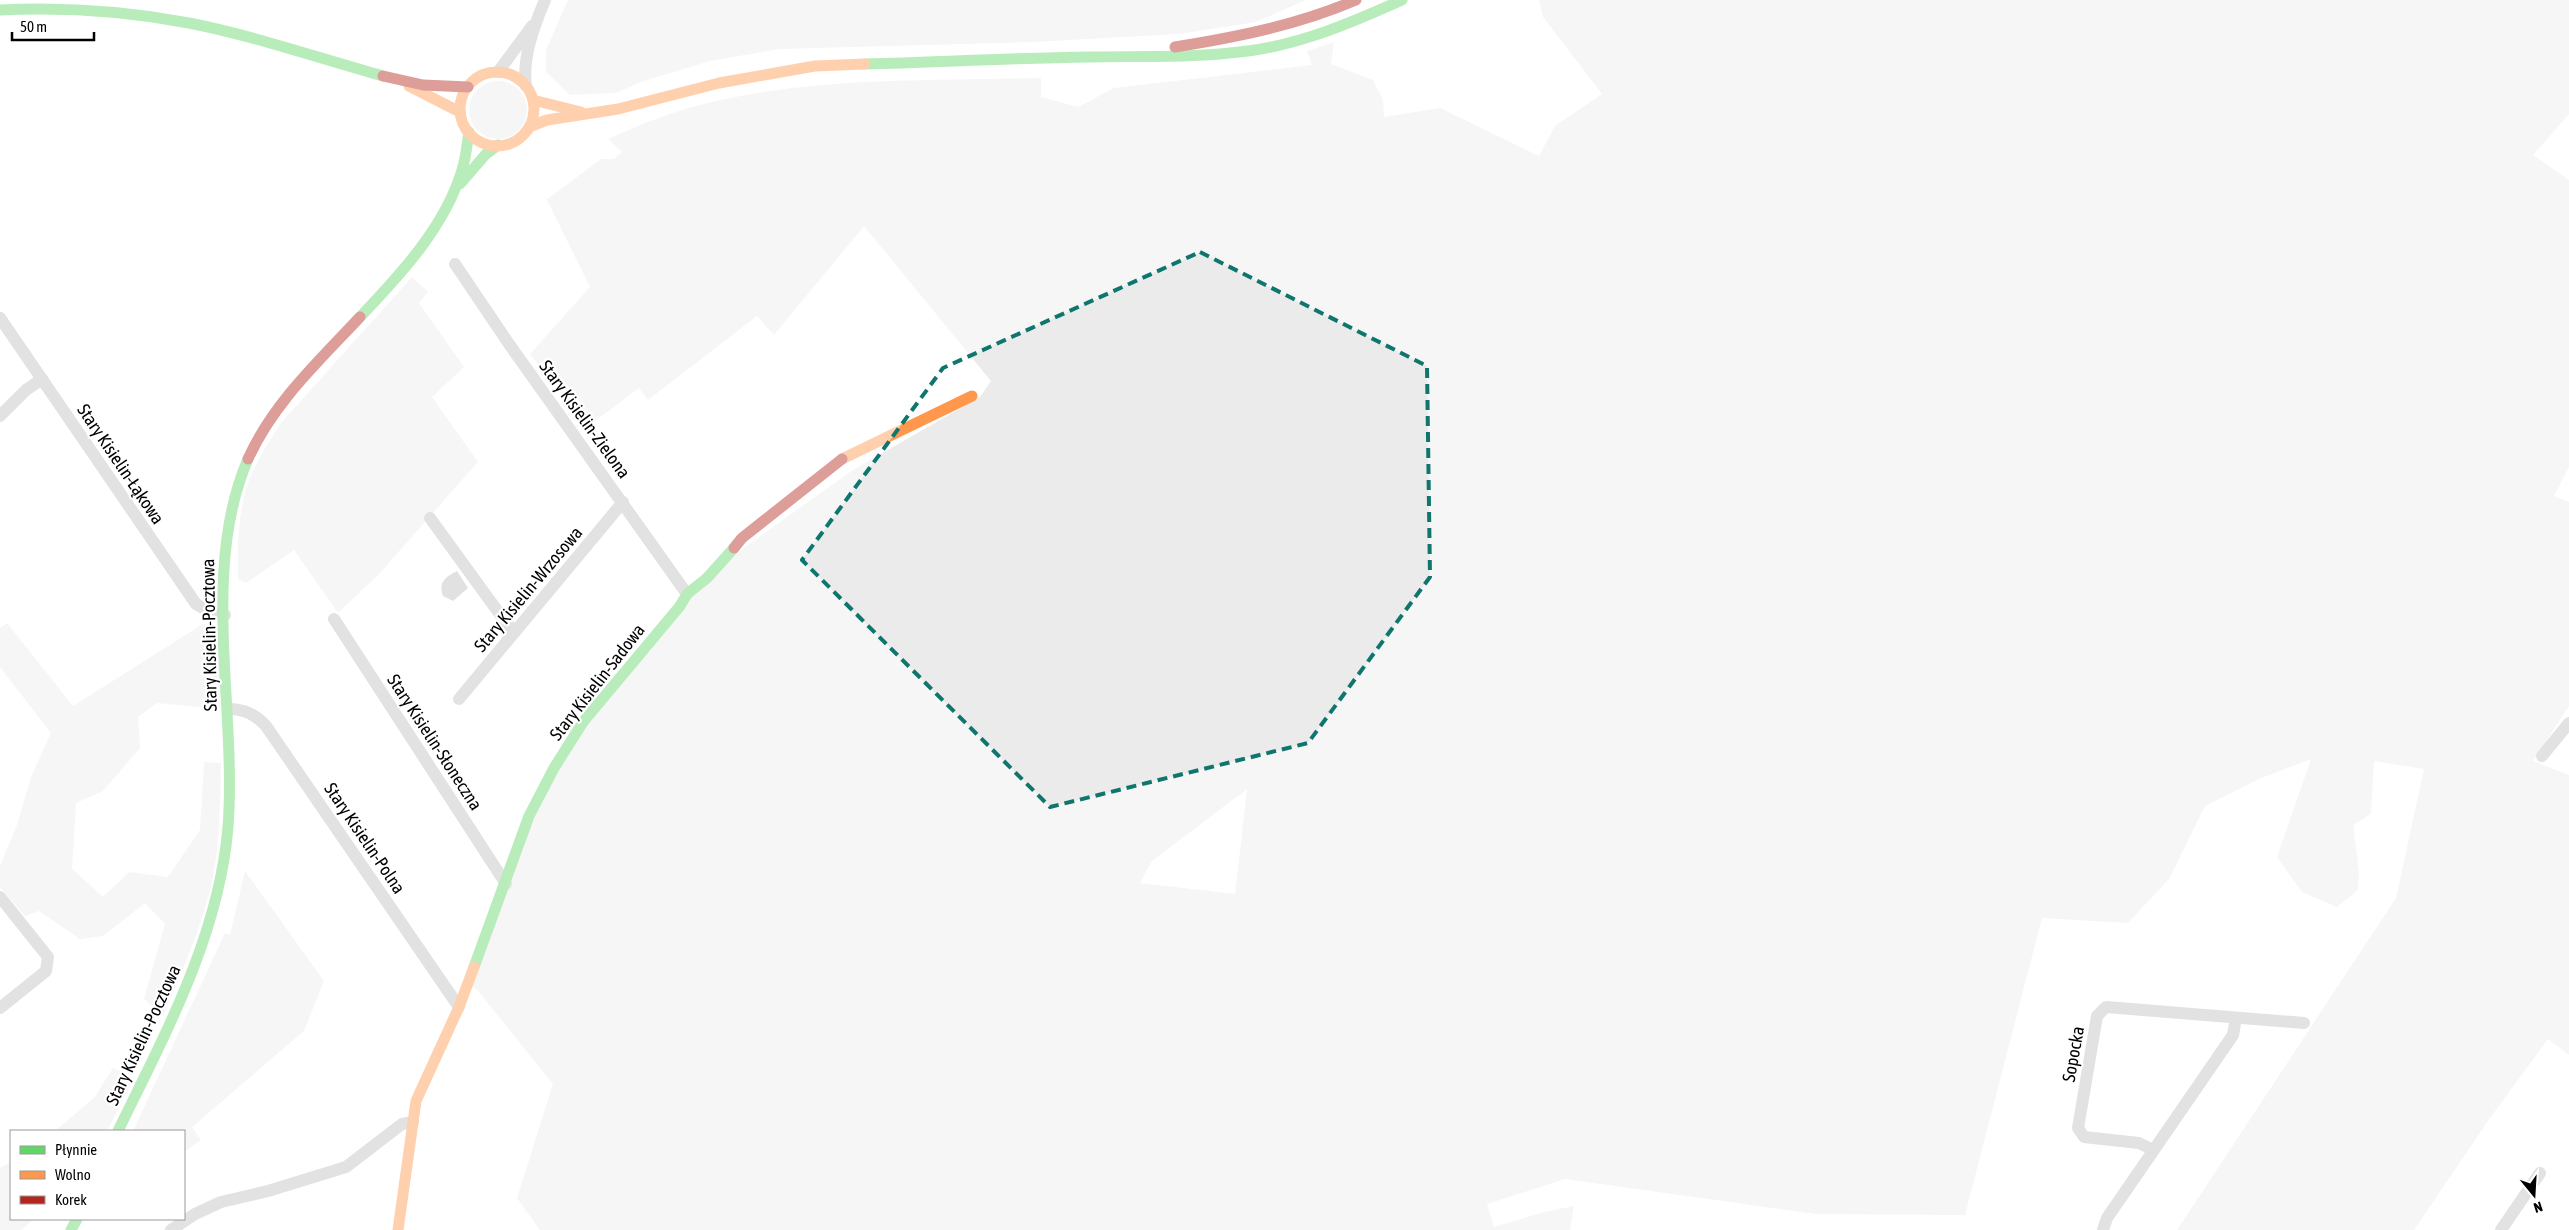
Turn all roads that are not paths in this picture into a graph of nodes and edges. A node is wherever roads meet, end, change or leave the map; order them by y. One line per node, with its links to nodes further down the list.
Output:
1 (545, 0): 5 (street)
2 (1356, 0): 6 (street)
3 (1402, 0): 6 (street)
4 (0, 10): 8 (street)
5 (537, 20): 7 (street); 9 (street)
6 (1090, 57): 13 (street)
7 (498, 72): 9 (street); 10 (street)
8 (392, 78): 10 (street); 12 (street)
9 (526, 86): 11 (street)
10 (468, 87): 12 (street)
11 (533, 100): 13 (street); 14 (street)
12 (460, 112): 15 (street)
13 (586, 113): 14 (street)
14 (529, 127): 16 (street)
15 (469, 132): 16 (street); 17 (street, Stary Kisielin-Pocztowa)
16 (498, 145): 17 (street, Stary Kisielin-Pocztowa)
17 (454, 192): 26 (street, Stary Kisielin-Pocztowa)
18 (455, 264): 23 (street, Stary Kisielin-Zielona)
19 (0, 318): 20 (street, Stary Kisielin-Łąkowa)
20 (42, 378): 22 (street); 26 (street, Stary Kisielin-Łąkowa)
21 (972, 396): 25 (street, Stary Kisielin-Sadowa)
22 (0, 416)
23 (623, 502): 25 (street, Stary Kisielin-Zielona); 28 (street, Stary Kisielin-Wrzosowa)
24 (430, 518): 28 (street)
25 (687, 594): 33 (street, Stary Kisielin-Sadowa)
26 (225, 615): 30 (street, Stary Kisielin-Pocztowa)
27 (334, 618): 33 (street, Stary Kisielin-Słoneczna)
28 (515, 631): 29 (street, Stary Kisielin-Wrzosowa)
29 (459, 699)
30 (228, 709): 35 (street, Stary Kisielin-Polna); 40 (street, Stary Kisielin-Pocztowa)
31 (2569, 723): 32 (street)
32 (2542, 756)
33 (506, 884): 35 (street, Stary Kisielin-Sadowa)
34 (0, 897): 36 (street)
35 (459, 1007): 39 (street, Stary Kisielin-Sadowa)
36 (0, 1008)
37 (2236, 1018): 38 (street, Sopocka); 41 (street); 41 (street, Sopocka)
38 (2304, 1023)
39 (413, 1122): 43 (street); 44 (street, Stary Kisielin-Sadowa)
40 (118, 1130)
41 (2153, 1150): 45 (street)
42 (2540, 1173): 46 (street)
43 (171, 1230)
44 (398, 1230)
45 (2103, 1230)
46 (2501, 1230)

